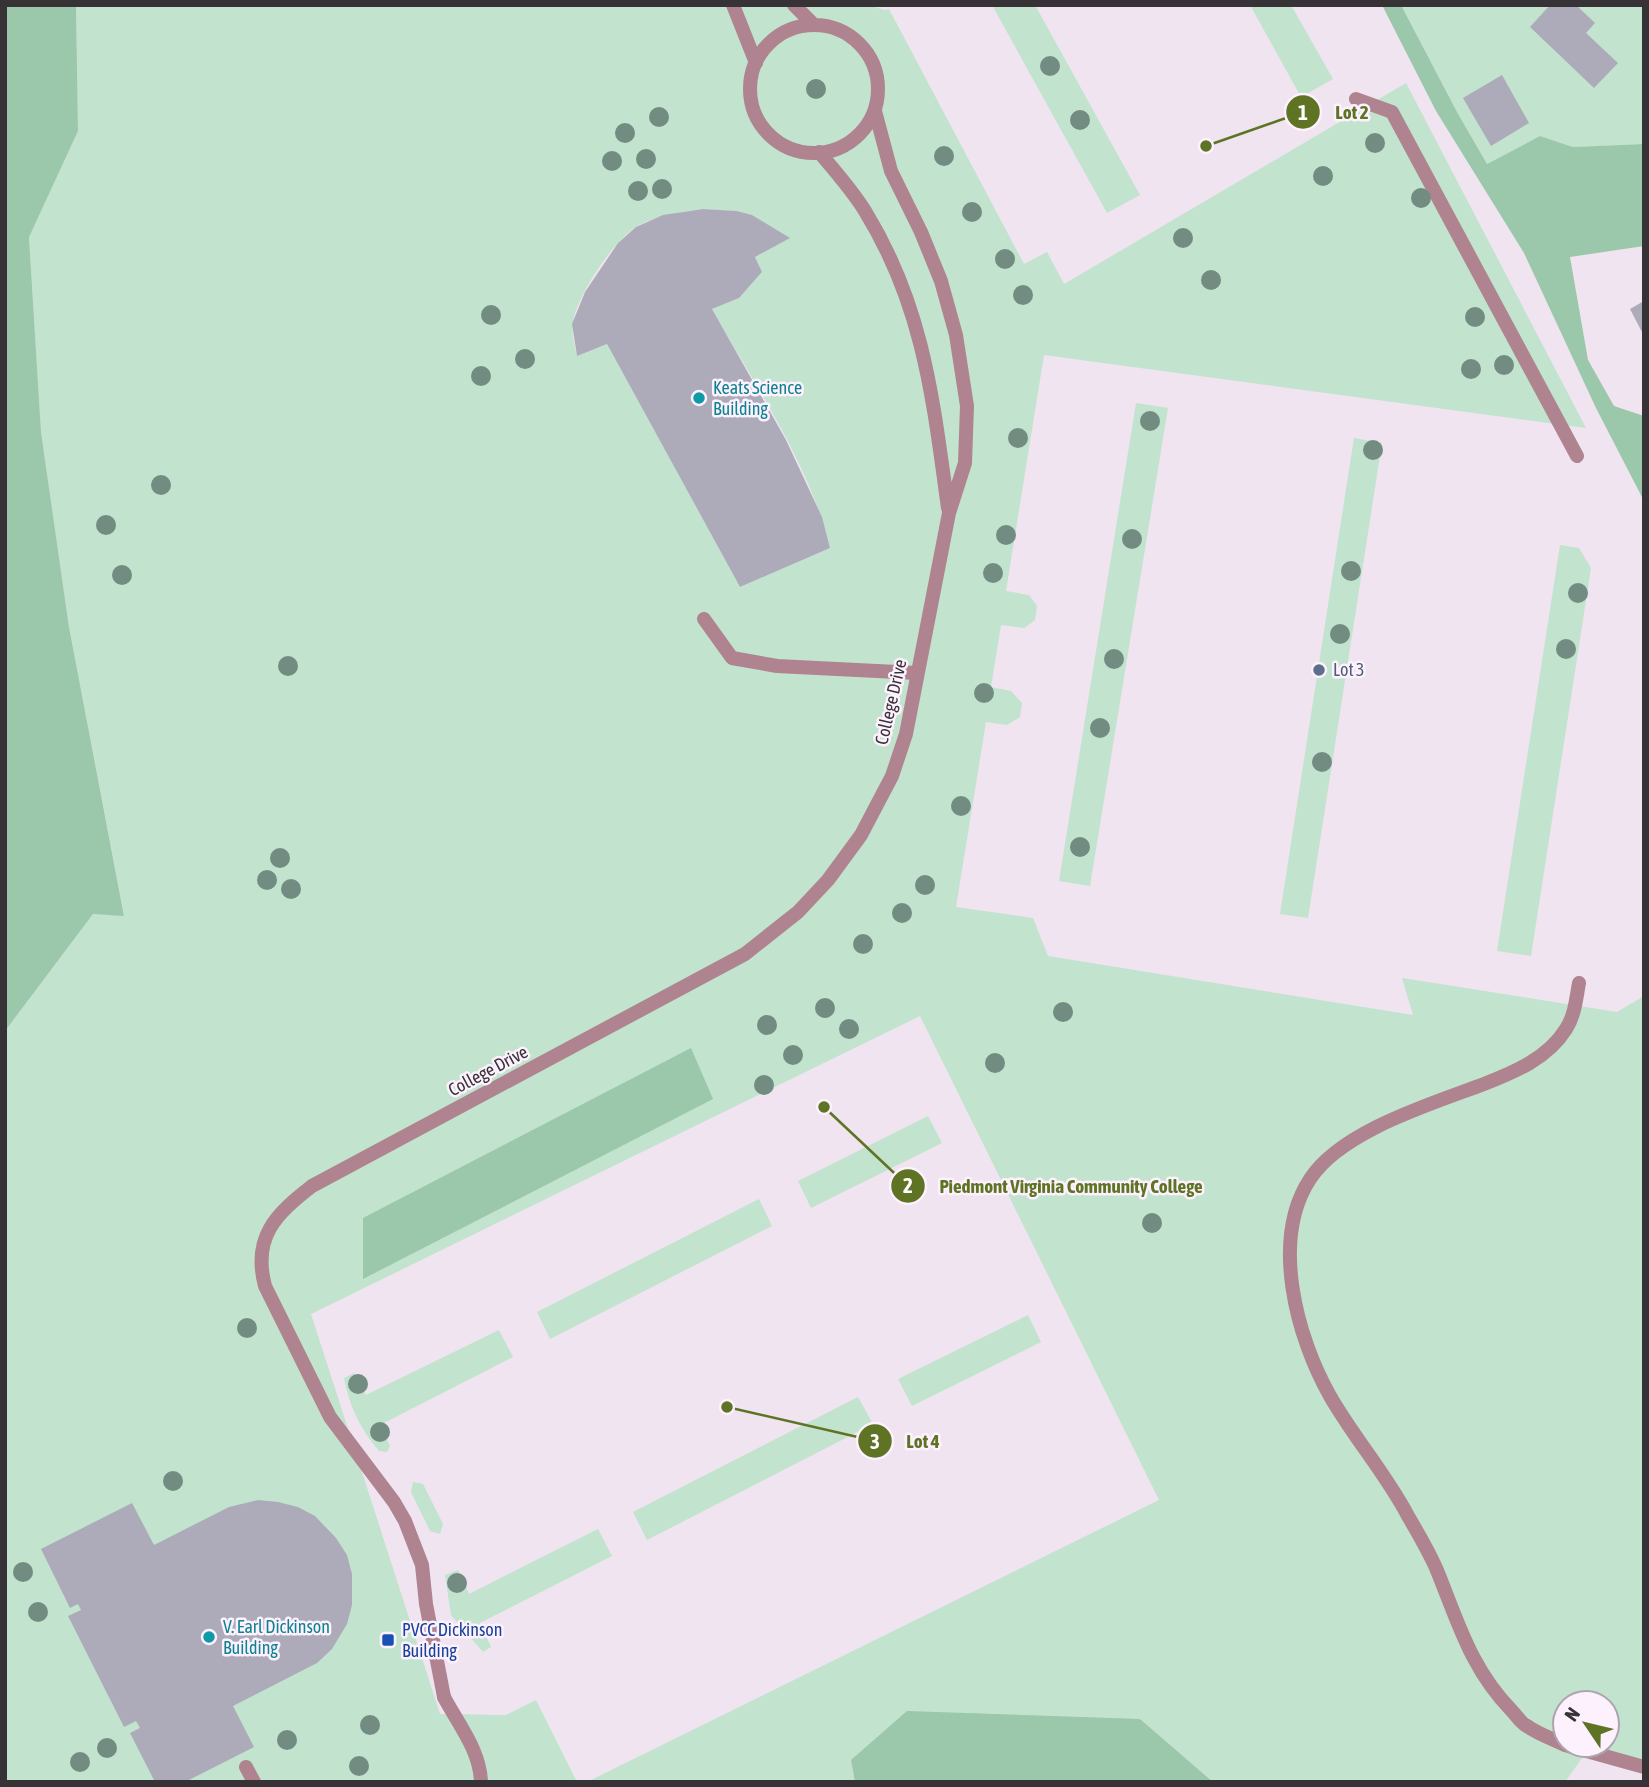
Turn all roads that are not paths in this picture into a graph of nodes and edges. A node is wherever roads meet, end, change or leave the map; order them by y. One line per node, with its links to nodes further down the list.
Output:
1 (733, 5): 4 (street)
2 (794, 5): 3 (street, College Drive)
3 (814, 25): 4 (street); 6 (street, College Drive)
4 (756, 63): 7 (street)
5 (1356, 99): 8 (street)
6 (875, 111): 7 (street); 9 (street, College Drive)
7 (819, 152): 9 (street, College Drive)
8 (1577, 456)
9 (948, 513): 11 (street, College Drive)
10 (704, 619): 11 (street)
11 (917, 673): 18 (street, College Drive)
12 (1578, 983): 13 (street)
13 (1551, 1738)
14 (1615, 1759): 15 (street)
15 (1644, 1767)
16 (246, 1768): 17 (street)
17 (254, 1782)
18 (481, 1782)

